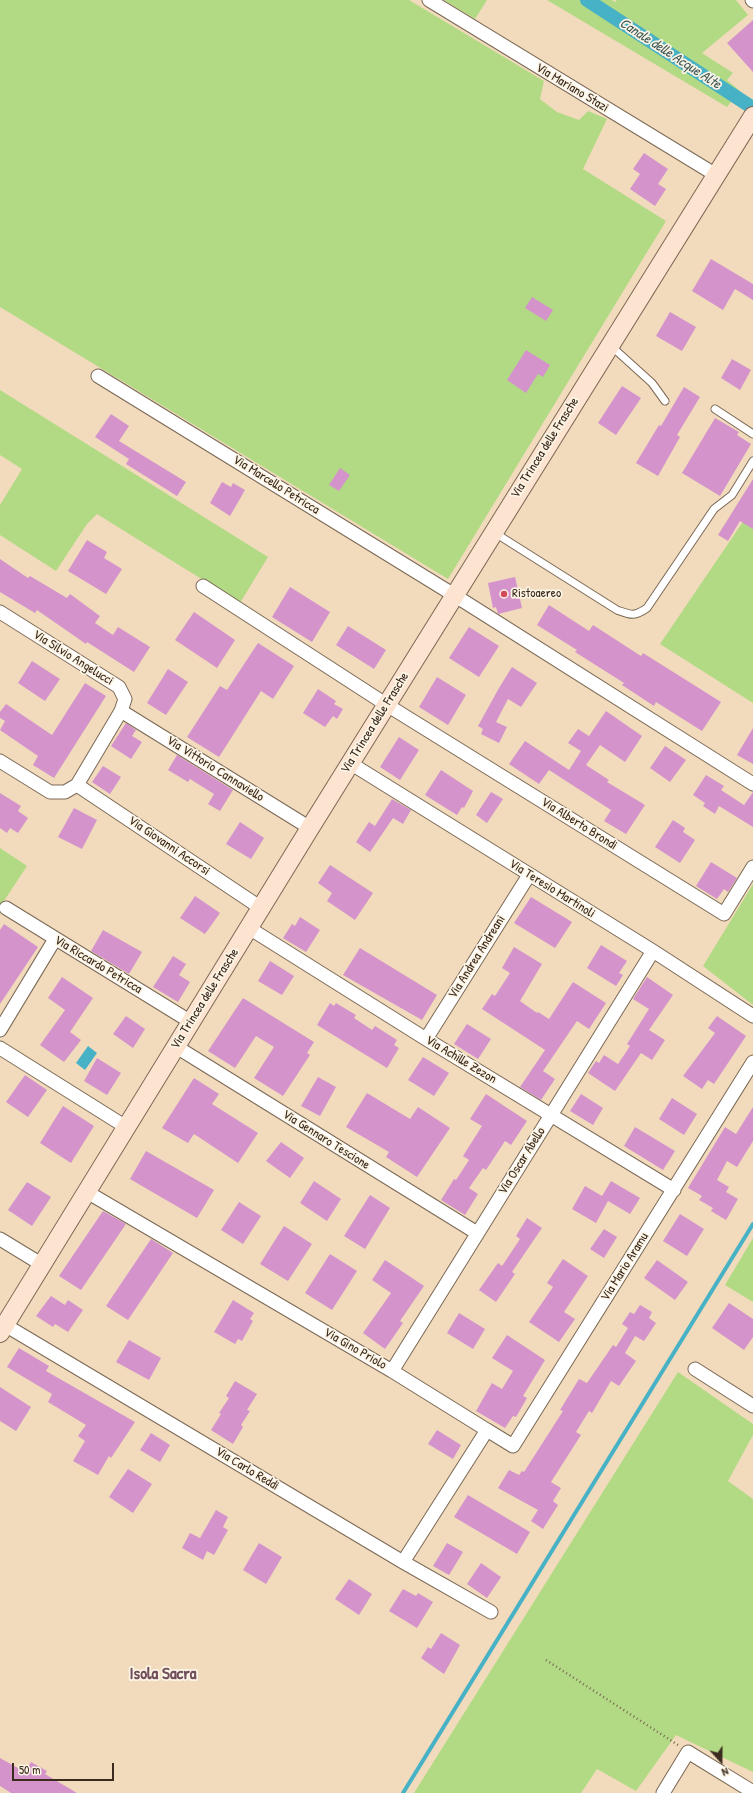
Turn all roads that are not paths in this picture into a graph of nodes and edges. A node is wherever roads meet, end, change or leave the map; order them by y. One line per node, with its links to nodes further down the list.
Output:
1 (429, 0): 3 (street, Via Mariano Stazi)
2 (751, 120): 3 (street, Via Trincea delle Frasche)
3 (716, 175): 4 (street, Via Trincea delle Frasche)
4 (610, 345): 6 (lane); 10 (street, Via Trincea delle Frasche)
5 (98, 376): 12 (street, Via Marcello Petricca)
6 (666, 401)
7 (714, 409): 8 (lane)
8 (753, 434)
9 (753, 461): 10 (lane)
10 (493, 531): 12 (street, Via Trincea delle Frasche)
11 (202, 586): 14 (street)
12 (454, 595): 14 (street, Via Trincea delle Frasche); 18 (street)
13 (0, 612): 15 (street, Via Silvio Angelucci)
14 (387, 704): 17 (street, Via Trincea delle Frasche); 21 (street, Via Alberto Brondi)
15 (121, 711): 19 (street); 20 (street, Via Vittorio Cannaviello)
16 (0, 761): 19 (street)
17 (350, 763): 20 (street, Via Trincea delle Frasche); 22 (street, Via Teresio Martinoli)
18 (753, 784)
19 (77, 785): 24 (street, Via Giovanni Accorsi)
20 (310, 828): 24 (street, Via Trincea delle Frasche)
21 (753, 867)
22 (529, 875): 27 (street, Via Teresio Martinoli); 31 (street, Via Andrea Andreani)
23 (6, 908): 26 (street, Via Riccardo Petricca)
24 (261, 908): 25 (street, Via Trincea delle Frasche)
25 (249, 928): 29 (street, Via Trincea delle Frasche); 31 (street, Via Achille Zezon)
26 (55, 939): 29 (street, Via Riccardo Petricca); 30 (street)
27 (653, 951): 28 (street, Via Teresio Martinoli); 35 (street, Via Oscar Abello)
28 (753, 1016)
29 (191, 1022): 32 (street, Via Trincea delle Frasche)
30 (0, 1030)
31 (426, 1039): 35 (street, Via Achille Zezon)
32 (175, 1046): 36 (street, Via Trincea delle Frasche); 39 (street, Via Gennaro Tescione)
33 (0, 1048): 36 (street)
34 (753, 1062): 37 (street, Via Mario Aramu)
35 (550, 1115): 37 (street, Via Achille Zezon); 39 (street, Via Oscar Abello)
36 (126, 1127): 38 (street, Via Trincea delle Frasche)
37 (674, 1190): 46 (street, Via Mario Aramu)
38 (86, 1192): 41 (street, Via Trincea delle Frasche); 44 (street, Via Gino Priolo)
39 (477, 1233): 44 (street, Via Oscar Abello)
40 (0, 1239): 41 (street)
41 (41, 1264): 42 (street, Via Trincea delle Frasche)
42 (2, 1329): 47 (street, Via Carlo Reddi)
43 (695, 1369): 45 (street)
44 (392, 1371): 46 (street, Via Gino Priolo)
45 (753, 1406)
46 (487, 1430): 47 (street)
47 (403, 1562): 48 (street, Via Carlo Reddi)
48 (491, 1612)
49 (753, 1792): 50 (street)
50 (663, 1793)

